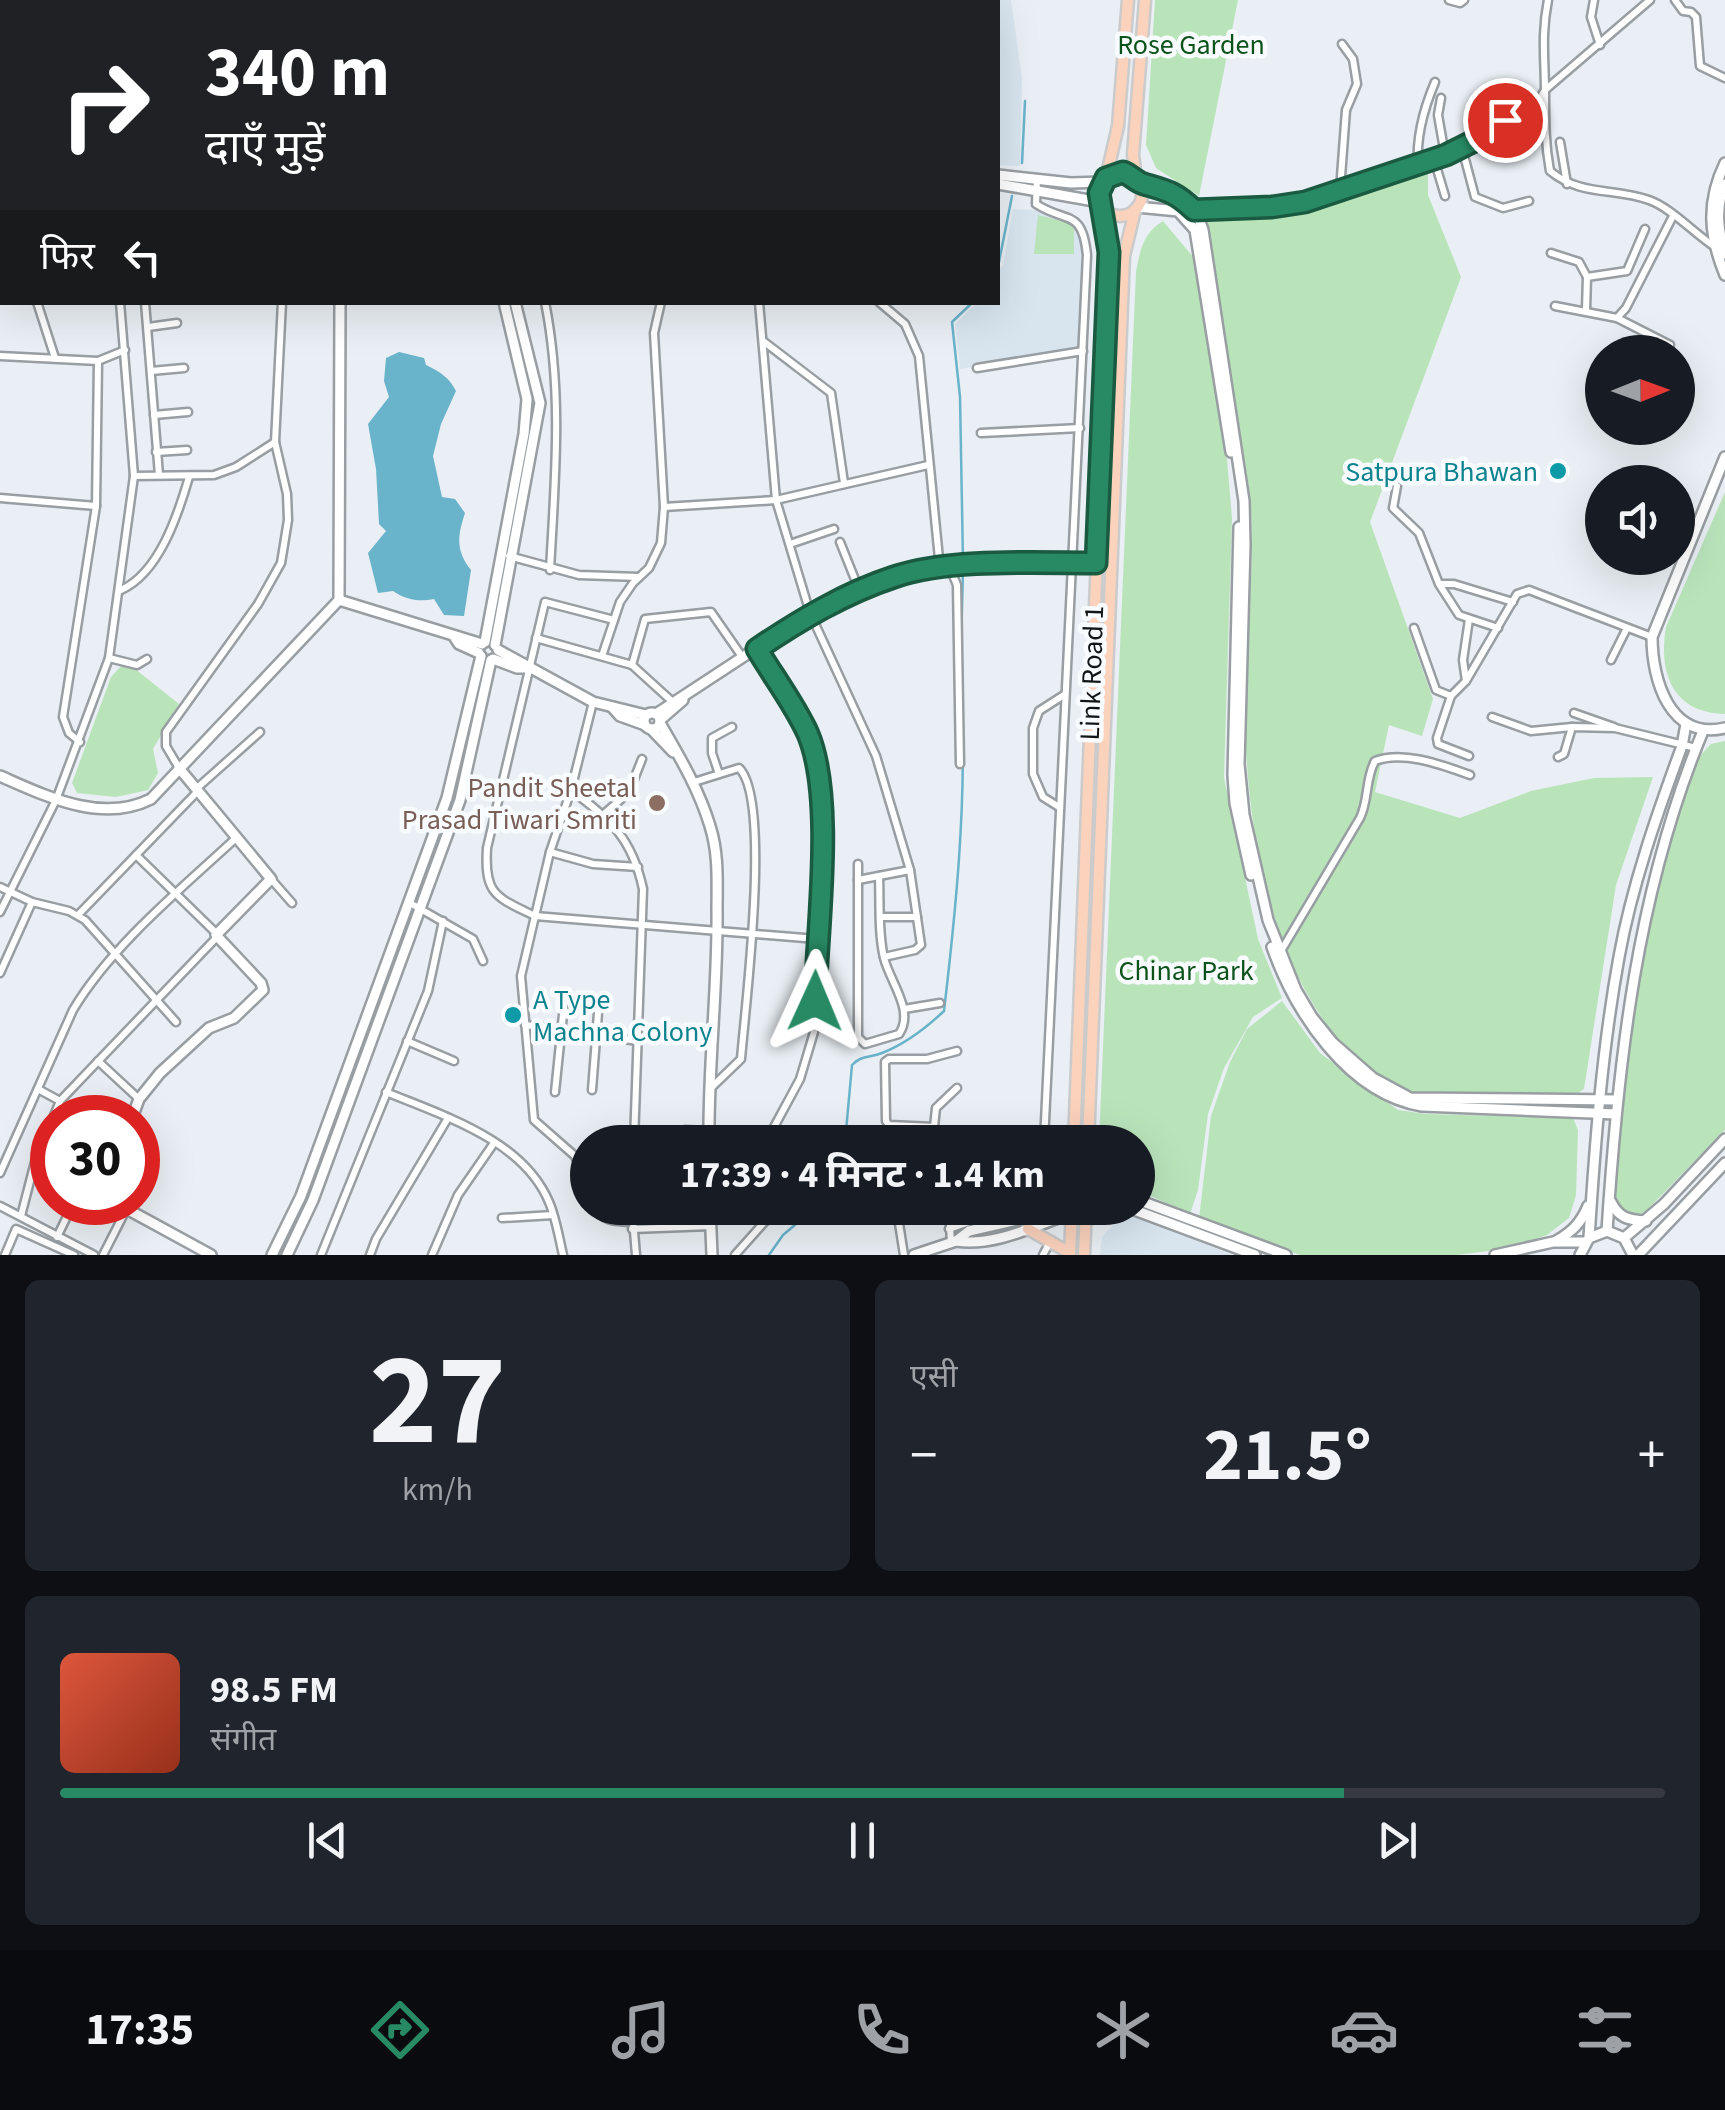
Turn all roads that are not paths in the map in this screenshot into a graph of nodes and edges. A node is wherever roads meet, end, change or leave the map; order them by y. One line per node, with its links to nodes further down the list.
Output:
1 (1128, 0): 22 (main road, Link Road 1)
2 (1145, 0): 23 (main road, Link Road 1)
3 (1448, 0): 4 (street)
4 (1464, 0)
5 (1548, 0): 13 (street)
6 (1594, 0): 10 (street)
7 (1650, 0): 10 (street)
8 (1675, 0): 11 (street)
9 (1342, 44): 28 (street)
10 (1600, 45): 13 (street)
11 (1725, 78)
12 (1436, 82): 20 (street)
13 (1546, 90): 16 (street); 27 (street)
14 (1441, 98): 17 (street)
15 (1560, 142): 27 (street)
16 (1462, 148): 17 (street); 30 (street)
17 (1446, 155): 18 (street)
18 (1434, 158): 20 (street); 29 (street)
19 (1725, 163): 36 (street)
20 (1418, 164): 28 (street)
21 (1000, 175): 25 (street)
22 (1104, 180): 23 (main road); 25 (street); 31 (main road, Link Road 1)
23 (1137, 182): 32 (main road, Link Road 1); 33 (street)
24 (1000, 184): 25 (street)
25 (1037, 184): 31 (street); 60 (street)
26 (1725, 184): 38 (street)
27 (1567, 186): 34 (street)
28 (1340, 190): 33 (street)
29 (1445, 196)
30 (1528, 202)
31 (1101, 203): 32 (main road); 91 (main road, Link Road 1)
32 (1136, 209): 206 (street); 216 (main road, Link Road 1)
33 (1194, 210): 175 (street)
34 (1674, 216): 36 (street); 54 (street)
35 (1645, 229): 40 (street)
36 (1715, 247): 39 (street)
37 (1550, 253): 40 (street)
38 (1725, 254)
39 (1725, 275)
40 (1586, 277): 53 (street)
41 (38, 305): 62 (street)
42 (120, 305): 59 (street)
43 (145, 305): 56 (street)
44 (282, 305): 71 (street)
45 (340, 305): 98 (street)
46 (505, 305): 88 (street)
47 (516, 305): 89 (street)
48 (546, 305): 93 (street)
49 (660, 305): 84 (street)
50 (759, 305): 58 (street)
51 (882, 305): 75 (street)
52 (1555, 306): 53 (street)
53 (1586, 310): 54 (street)
54 (1617, 318): 57 (street)
55 (177, 323): 56 (street)
56 (148, 327): 66 (street)
57 (1650, 335)
58 (763, 341): 79 (street); 82 (street)
59 (124, 350): 63 (street); 77 (street)
60 (1083, 351): 65 (street); 69 (street)
61 (0, 356): 62 (street)
62 (55, 358): 63 (street)
63 (98, 361): 83 (street)
64 (184, 368): 66 (street)
65 (977, 368)
66 (151, 371): 68 (street)
67 (188, 412): 68 (street)
68 (154, 415): 73 (street)
69 (1080, 428): 70 (street); 90 (street)
70 (981, 433)
71 (275, 442): 78 (street); 139 (street)
72 (187, 450): 73 (street)
73 (156, 452): 76 (street)
74 (1725, 457): 106 (street)
75 (928, 466): 79 (street); 92 (street)
76 (159, 475): 77 (street); 78 (street)
77 (134, 476): 96 (street)
78 (189, 477): 96 (street)
79 (844, 483): 82 (street)
80 (1397, 486): 95 (street)
81 (0, 498): 83 (street)
82 (776, 500): 84 (street); 87 (street)
83 (96, 506): 132 (street)
84 (664, 507): 94 (street)
85 (834, 528): 87 (street)
86 (840, 542): 97 (street)
87 (790, 544): 100 (street)
88 (501, 554): 89 (street); 109 (street)
89 (514, 557): 93 (street); 109 (street)
90 (1074, 563): 91 (street); 92 (street); 118 (street)
91 (1096, 563): 215 (main road, Link Road 1)
92 (948, 568): 97 (street); 138 (street)
93 (550, 570): 94 (street)
94 (640, 577): 102 (street)
95 (1439, 584): 99 (street); 101 (street)
96 (120, 591): 111 (street)
97 (860, 592): 100 (street)
98 (339, 600): 109 (street); 139 (street)
99 (1514, 602): 104 (street); 105 (street)
100 (810, 614): 108 (street); 154 (street)
101 (1469, 619): 104 (street); 117 (street)
102 (614, 620): 107 (street); 110 (street)
103 (1414, 628): 119 (street)
104 (1498, 628): 117 (street)
105 (1627, 628): 106 (street); 114 (street)
106 (1652, 637): 125 (street)
107 (536, 638): 110 (street); 116 (street)
108 (757, 649): 112 (street); 174 (street)
109 (488, 651): 116 (street); 163 (street)
110 (602, 656): 115 (street)
111 (109, 658): 113 (street); 132 (street)
112 (743, 658): 115 (street); 121 (street)
113 (147, 659)
114 (1611, 660)
115 (632, 665): 121 (street)
116 (528, 669): 120 (street); 166 (street)
117 (1466, 682): 119 (street)
118 (1065, 695): 147 (street); 147 (street)
119 (1451, 696): 135 (street)
120 (593, 702): 124 (street); 145 (street)
121 (676, 705): 124 (street)
122 (1574, 714): 128 (street)
123 (1492, 717): 127 (street)
124 (653, 721): 143 (street)
125 (1686, 724): 130 (street); 133 (street)
126 (732, 726): 140 (street)
127 (1572, 727): 128 (street); 136 (street)
128 (1615, 728): 133 (street)
129 (1725, 728): 130 (street)
130 (1704, 731): 134 (street)
131 (260, 732): 144 (street)
132 (80, 742): 146 (street)
133 (1682, 746): 134 (street); 204 (street)
134 (1696, 748): 205 (street)
135 (1469, 756)
136 (1558, 756)
137 (642, 758): 148 (street)
138 (960, 764)
139 (179, 768): 144 (street); 146 (street)
140 (719, 774): 143 (street); 173 (street)
141 (1470, 774): 175 (street)
142 (0, 776): 146 (street)
143 (694, 782): 171 (street)
144 (198, 790): 149 (street); 151 (street)
145 (572, 790): 148 (street); 150 (street)
146 (56, 800): 159 (street)
147 (1058, 807): 214 (street)
148 (604, 814): 153 (street)
149 (237, 837): 156 (street); 160 (street)
150 (550, 852): 153 (street); 166 (street)
151 (136, 855): 160 (street); 165 (street)
152 (858, 864): 157 (street)
153 (638, 867): 170 (street)
154 (910, 870): 155 (street); 168 (street)
155 (878, 876): 157 (street); 167 (street)
156 (271, 879): 162 (street); 172 (street)
157 (858, 880): 184 (street)
158 (0, 887): 159 (street)
159 (9, 892): 161 (street); 164 (street)
160 (175, 894): 172 (street); 176 (street)
161 (32, 902): 165 (street); 179 (street)
162 (292, 903)
163 (415, 906): 169 (street); 218 (street); 220 (street)
164 (0, 912)
165 (78, 915): 176 (street)
166 (535, 916): 170 (street); 186 (street)
167 (881, 917): 168 (street); 177 (street)
168 (917, 917): 177 (street)
169 (443, 922): 178 (street); 189 (street)
170 (642, 926): 171 (street); 190 (street)
171 (717, 933): 173 (street); 194 (street)
172 (217, 935): 180 (street); 203 (street)
173 (752, 936): 174 (street); 194 (street)
174 (816, 939): 211 (street)
175 (1280, 952): 204 (street)
176 (118, 954): 180 (street); 196 (street)
177 (884, 957): 184 (street)
178 (483, 960)
179 (0, 974)
180 (157, 1000): 185 (street); 192 (street)
181 (598, 1000): 188 (street)
182 (940, 1003): 184 (street)
183 (564, 1006): 187 (street)
184 (904, 1010)
185 (176, 1022)
186 (525, 1026): 187 (street); 221 (street)
187 (561, 1031): 188 (street); 199 (street)
188 (596, 1035): 190 (street); 197 (street)
189 (407, 1041): 193 (street); 198 (street)
190 (638, 1041): 209 (street)
191 (957, 1051): 212 (street)
192 (98, 1061): 201 (street); 202 (street)
193 (454, 1061)
194 (712, 1087): 210 (street)
195 (957, 1088): 213 (street)
196 (38, 1089): 200 (street); 223 (street)
197 (592, 1090)
198 (386, 1092): 208 (street); 266 (street)
199 (555, 1092)
200 (48, 1095)
201 (66, 1095)
202 (135, 1095)
203 (142, 1095)
204 (1600, 1099): 205 (street); 206 (street)
205 (1617, 1100): 207 (street)
206 (1599, 1112): 207 (street); 225 (street)
207 (1616, 1114): 226 (street)
208 (448, 1118): 219 (street); 267 (street)
209 (636, 1125)
210 (709, 1125)
211 (775, 1125)
212 (893, 1125)
213 (934, 1125)
214 (1045, 1125)
215 (1075, 1125)
216 (1089, 1125)
217 (1725, 1140): 234 (street)
218 (320, 1142): 220 (street); 233 (street)
219 (494, 1143): 229 (street); 268 (street)
220 (333, 1147): 247 (street)
221 (570, 1152)
222 (1725, 1162): 281 (street)
223 (0, 1173)
224 (30, 1181): 230 (street)
225 (1592, 1197): 255 (street); 257 (street)
226 (1609, 1200): 234 (street); 251 (street)
227 (0, 1206): 230 (street)
228 (1155, 1206): 278 (street)
229 (552, 1215): 231 (street); 269 (street)
230 (21, 1216): 252 (street)
231 (502, 1218)
232 (1155, 1218): 277 (street)
233 (290, 1220): 247 (street); 264 (street)
234 (1646, 1221): 253 (street)
235 (63, 1225): 252 (street)
236 (118, 1225): 262 (street)
237 (160, 1225): 263 (street)
238 (628, 1225): 248 (street)
239 (762, 1225): 272 (street)
240 (899, 1225): 273 (street)
241 (949, 1225): 250 (street)
242 (961, 1225): 250 (street)
243 (1014, 1225): 256 (street)
244 (1031, 1225): 254 (main road)
245 (1071, 1225): 258 (main road)
246 (1086, 1225): 276 (main road)
247 (301, 1226): 265 (street)
248 (632, 1226): 249 (street); 270 (street)
249 (711, 1226): 271 (street)
250 (949, 1229): 256 (street)
251 (1607, 1231): 253 (street); 255 (street)
252 (58, 1237): 261 (street)
253 (1624, 1238): 281 (street)
254 (1051, 1240): 258 (main road); 275 (street)
255 (1587, 1240): 257 (street); 280 (street)
256 (953, 1242): 274 (street)
257 (1553, 1242): 279 (street)
258 (1070, 1254)
259 (4, 1255): 260 (street)
260 (74, 1255)
261 (94, 1255)
262 (103, 1255)
263 (211, 1255)
264 (272, 1255)
265 (288, 1255)
266 (321, 1255)
267 (370, 1255)
268 (432, 1255)
269 (563, 1255)
270 (636, 1255)
271 (712, 1255)
272 (735, 1255)
273 (904, 1255)
274 (914, 1255)
275 (1043, 1255)
276 (1084, 1255)
277 (1255, 1255)
278 (1286, 1255)
279 (1494, 1255)
280 (1580, 1255)
281 (1635, 1255)

